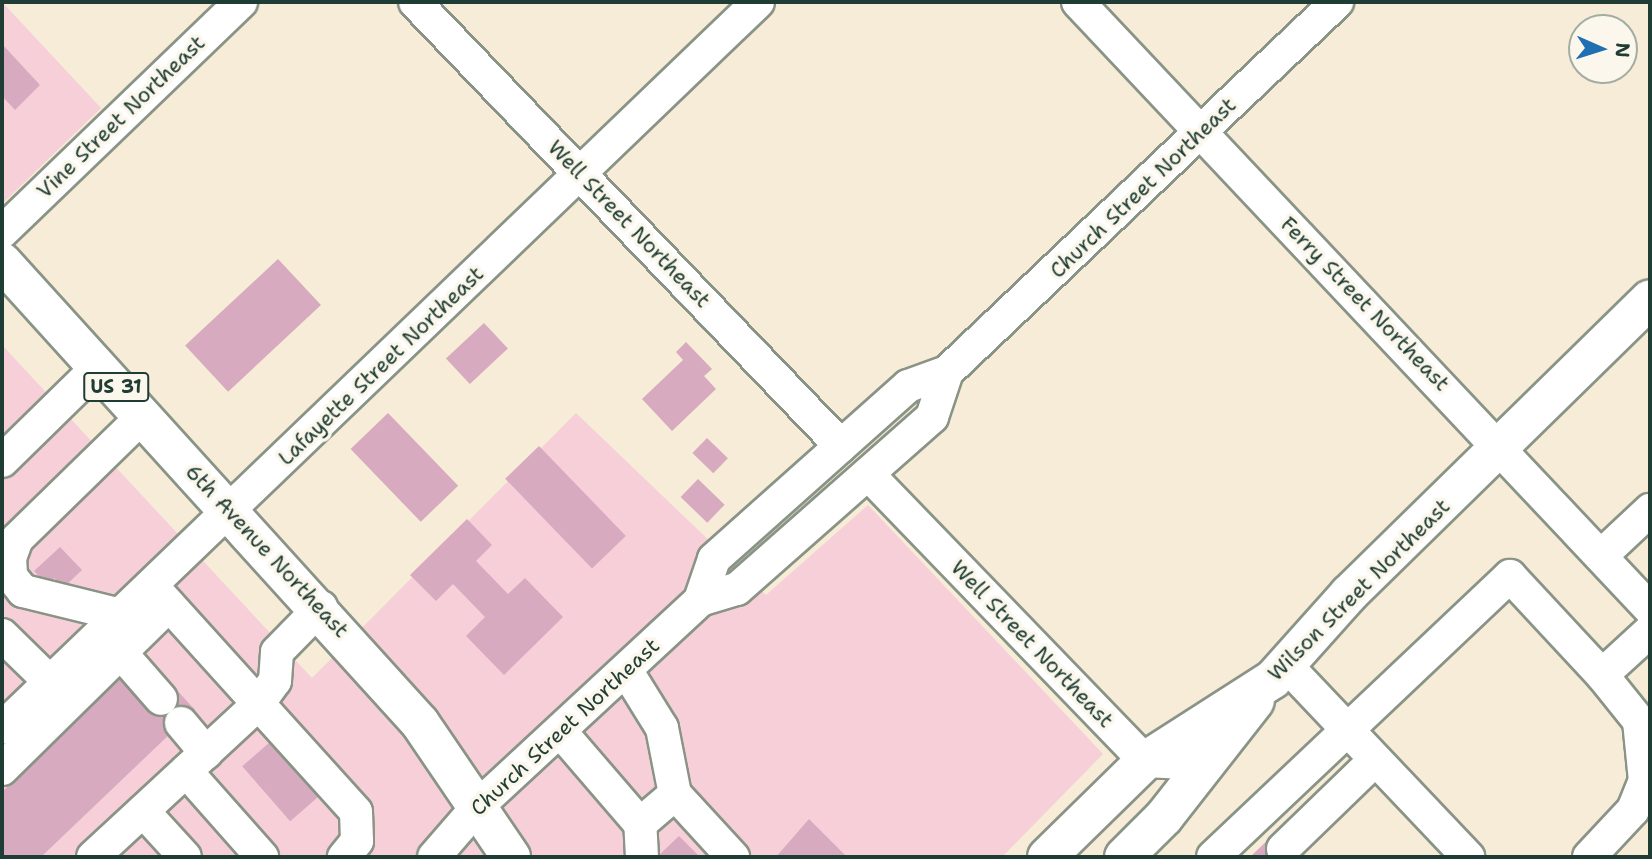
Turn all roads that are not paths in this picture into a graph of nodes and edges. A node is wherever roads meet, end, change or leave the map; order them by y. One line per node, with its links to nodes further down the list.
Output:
1 (241, 2): 8 (street, Vine Street Northeast)
2 (415, 2): 7 (street, Well Street Northeast)
3 (758, 2): 7 (street, Lafayette Street Northeast)
4 (1078, 2): 6 (street, Ferry Street Northeast)
5 (1337, 2): 6 (street, Church Street Northeast)
6 (1202, 132): 12 (street, Church Street Northeast); 15 (street, Ferry Street Northeast)
7 (580, 172): 14 (street, Well Street Northeast); 19 (street, Lafayette Street Northeast)
8 (2, 232)
9 (2, 262): 11 (main road, 6th Avenue Northeast / US 31)
10 (1650, 299): 15 (main road, Wilson Street Northeast)
11 (98, 367): 13 (main road, 6th Avenue Northeast / US 31); 16 (street)
12 (947, 372): 14 (street, Church Street Northeast); 17 (street, Church Street Northeast)
13 (143, 416): 19 (main road, 6th Avenue Northeast / US 31); 26 (street)
14 (841, 446): 22 (street, Church Street Northeast)
15 (1505, 448): 20 (street, Ferry Street Northeast); 29 (main road, Wilson Street Northeast)
16 (2, 461)
17 (868, 474): 22 (street, Church Street Northeast); 40 (street, Well Street Northeast)
18 (1650, 510): 20 (street)
19 (230, 512): 21 (street, Lafayette Street Northeast); 23 (main road, 6th Avenue Northeast / US 31)
20 (1602, 555): 24 (street, Ferry Street Northeast)
21 (160, 596): 26 (street, Lafayette Street Northeast); 33 (street)
22 (700, 600): 28 (street, Church Street Northeast)
23 (321, 607): 33 (street); 44 (main road, 6th Avenue Northeast / US 31)
24 (1650, 609)
25 (1650, 631): 30 (street)
26 (115, 634): 31 (street, Lafayette Street Northeast); 32 (street); 42 (street)
27 (2, 635): 31 (street)
28 (626, 670): 37 (street, Church Street Northeast); 43 (street)
29 (1280, 672): 36 (street); 38 (main road); 40 (main road, Wilson Street Northeast)
30 (1602, 675): 36 (street); 60 (street)
31 (50, 682): 34 (street, Lafayette Street Northeast)
32 (161, 699)
33 (258, 704): 41 (street); 52 (street)
34 (5, 719)
35 (181, 723): 41 (street)
36 (1346, 727): 39 (street); 58 (street)
37 (560, 731): 44 (street, Church Street Northeast); 46 (street)
38 (1217, 750): 40 (street); 57 (main road)
39 (1376, 760): 47 (street); 59 (street)
40 (1145, 761): 56 (main road, Wilson Street Northeast)
41 (195, 762): 45 (street); 51 (street)
42 (2, 769)
43 (675, 794): 46 (street); 48 (street)
44 (479, 805): 53 (street, Church Street Northeast); 54 (main road, 6th Avenue Northeast / US 31)
45 (143, 811): 49 (street); 50 (street)
46 (640, 824): 55 (street)
47 (1283, 849)
48 (724, 854)
49 (93, 857)
50 (185, 857)
51 (262, 857)
52 (344, 857)
53 (434, 857)
54 (511, 857)
55 (642, 857)
56 (1047, 857)
57 (1124, 857)
58 (1213, 857)
59 (1468, 857)
60 (1588, 857)

